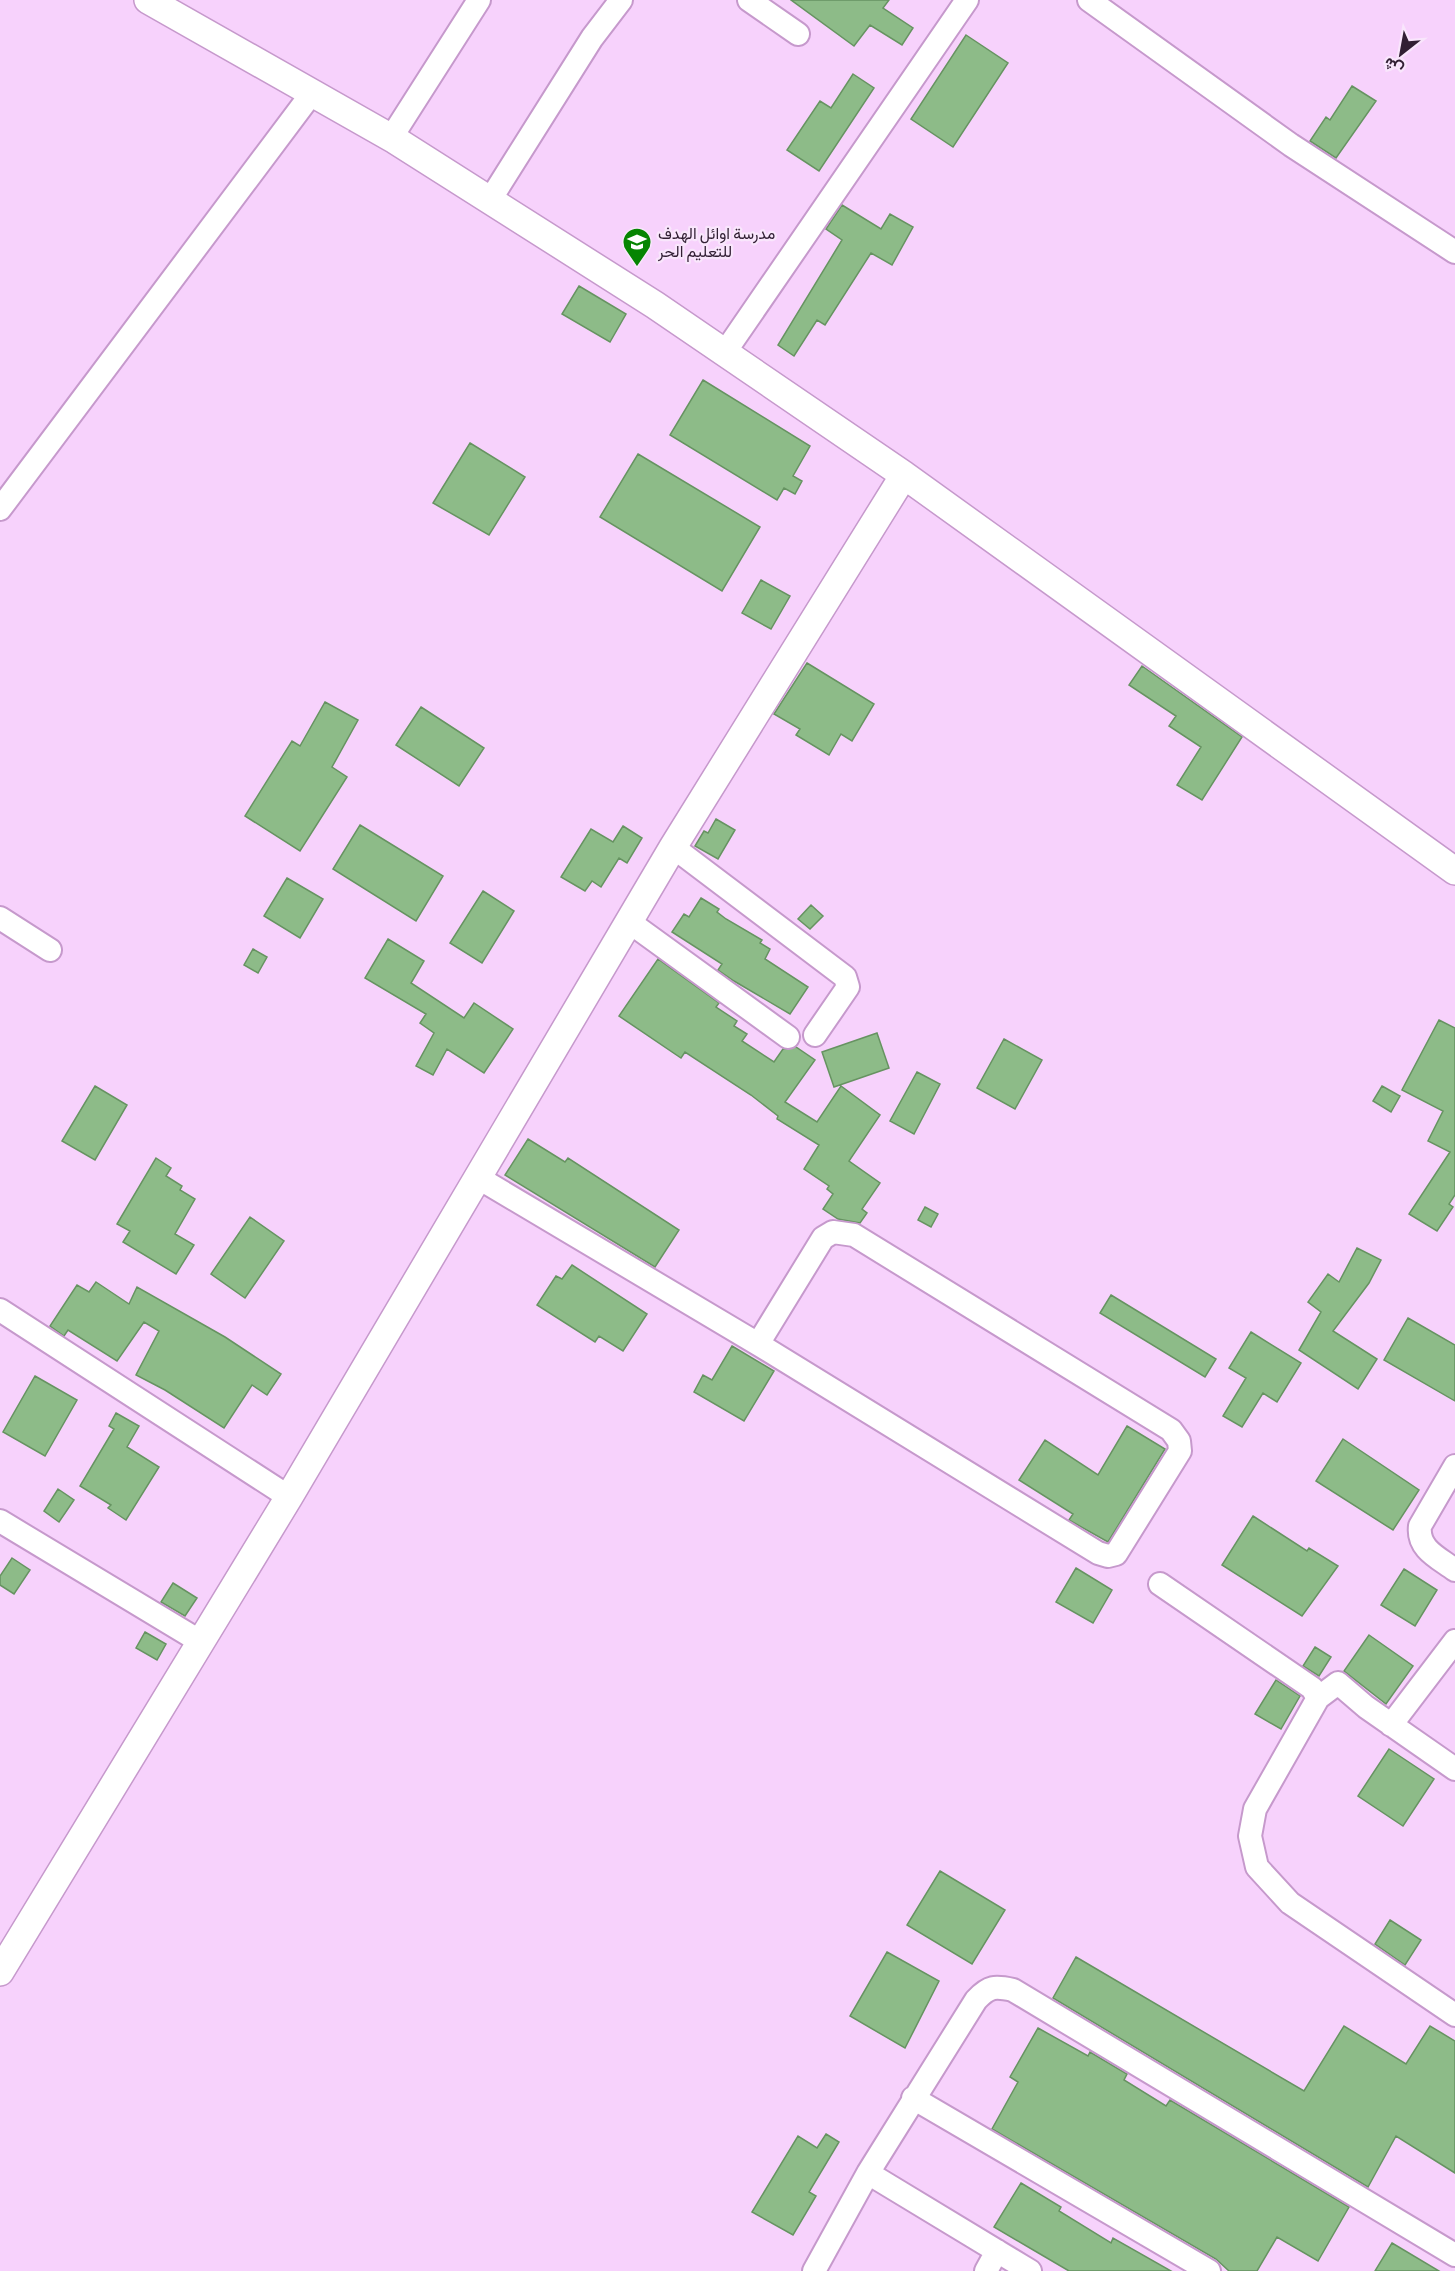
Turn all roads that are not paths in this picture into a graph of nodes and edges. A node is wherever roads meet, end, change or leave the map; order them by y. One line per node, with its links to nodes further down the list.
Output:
1 (148, 0): 8 (street)
2 (479, 0): 9 (street)
3 (621, 0): 10 (street)
4 (749, 0): 7 (street)
5 (967, 0): 12 (street)
6 (1089, 0): 11 (street)
7 (798, 34)
8 (312, 93): 9 (street); 14 (street)
9 (391, 138): 10 (street)
10 (490, 200): 12 (street)
11 (1455, 252)
12 (725, 352): 13 (street)
13 (904, 475): 15 (street); 16 (street)
14 (0, 509)
15 (673, 847): 18 (street); 20 (street)
16 (1455, 871)
17 (0, 918): 19 (street)
18 (628, 921): 21 (street); 22 (street)
19 (50, 950)
20 (815, 1035)
21 (788, 1038)
22 (477, 1177): 24 (street); 26 (street)
23 (0, 1310): 26 (street)
24 (758, 1344): 24 (street)
25 (1455, 1466): 28 (street)
26 (289, 1497): 31 (street)
27 (0, 1521): 31 (street)
28 (1455, 1570)
29 (1160, 1584): 32 (street)
30 (1455, 1641): 33 (street)
31 (201, 1642): 35 (street)
32 (1318, 1698): 33 (street); 36 (street)
33 (1391, 1725): 34 (street)
34 (1455, 1769)
35 (0, 1972)
36 (1455, 2015)
37 (914, 2098): 38 (street); 40 (street); 44 (street)
38 (868, 2173): 39 (street); 41 (street)
39 (997, 2251): 42 (street); 43 (street)
40 (1455, 2255)
41 (814, 2271)
42 (986, 2271)
43 (1030, 2271)
44 (1209, 2271)

